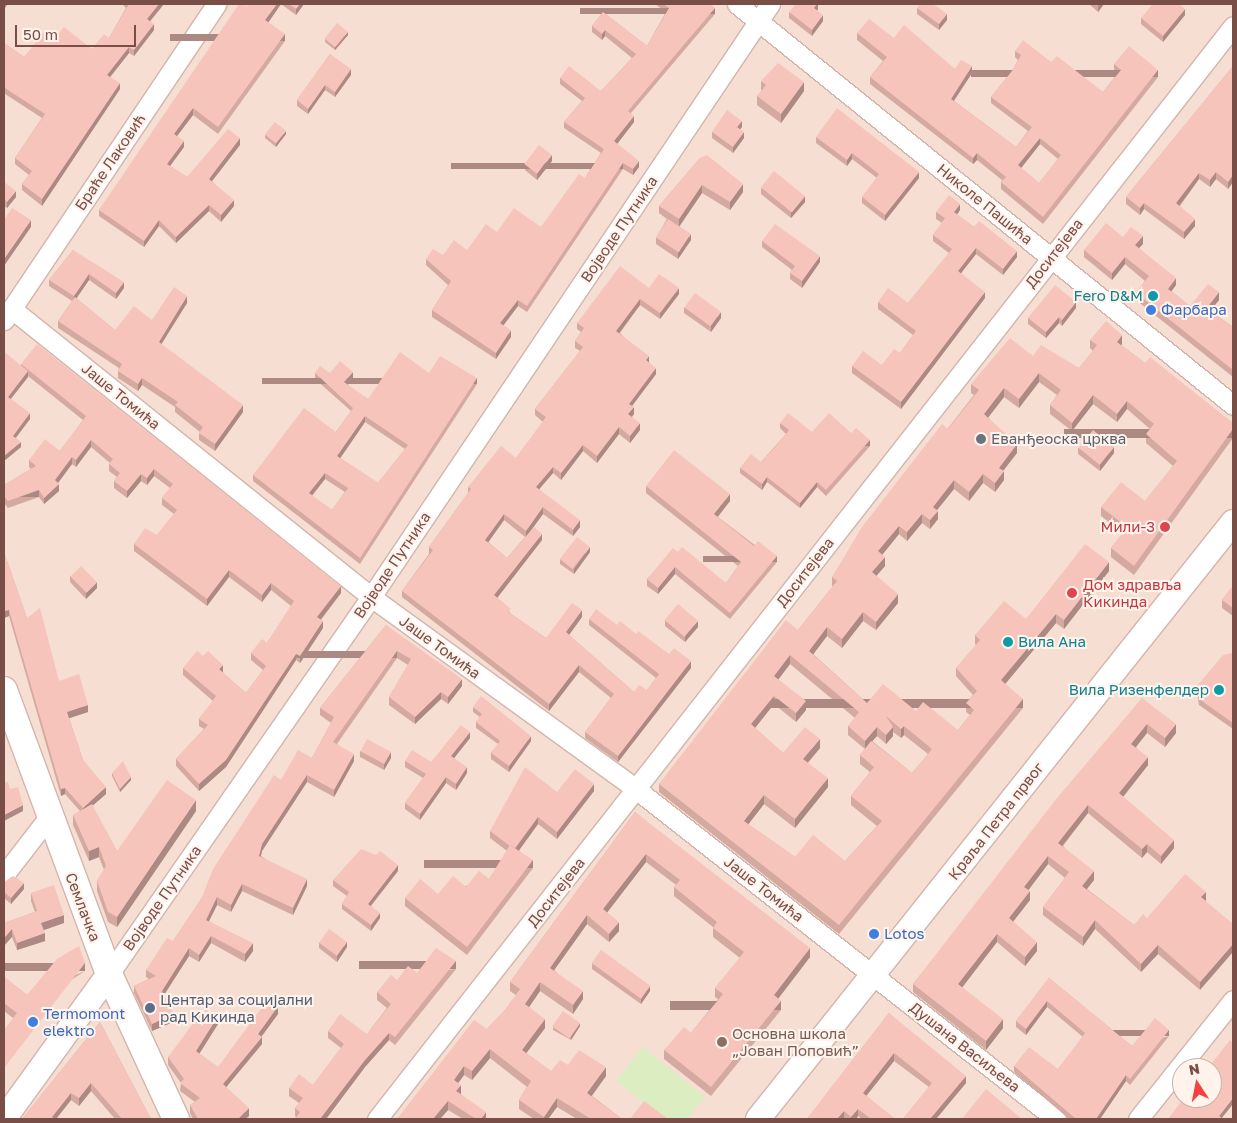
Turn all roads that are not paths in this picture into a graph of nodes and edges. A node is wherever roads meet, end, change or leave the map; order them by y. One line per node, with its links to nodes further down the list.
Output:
1 (216, 4): 7 (street, Браће Лаковић)
2 (737, 4): 4 (street, Николе Пашића)
3 (770, 4): 4 (street, Војводе Путника)
4 (758, 21): 6 (street, Николе Пашића); 10 (street, Војводе Путника)
5 (1233, 26): 6 (street, Доситејева)
6 (1051, 258): 8 (street, Николе Пашића); 12 (street, Доситејева)
7 (8, 314): 10 (street, Јаше Томића)
8 (1233, 405)
9 (1233, 522): 16 (street, Краља Петра првог)
10 (371, 597): 12 (street, Јаше Томића); 15 (street, Војводе Путника)
11 (4, 690): 13 (main road, Семлачка)
12 (636, 789): 16 (street, Јаше Томића); 20 (street, Доситејева)
13 (48, 818): 14 (street); 15 (main road, Семлачка)
14 (4, 875)
15 (109, 974): 18 (street, Војводе Путника); 19 (main road, Семлачка)
16 (874, 975): 21 (street, Краља Петра првог); 22 (street, Душана Васиљева)
17 (1233, 1000): 23 (street)
18 (4, 1119)
19 (176, 1119)
20 (377, 1119)
21 (758, 1119)
22 (1056, 1119)
23 (1138, 1119)

